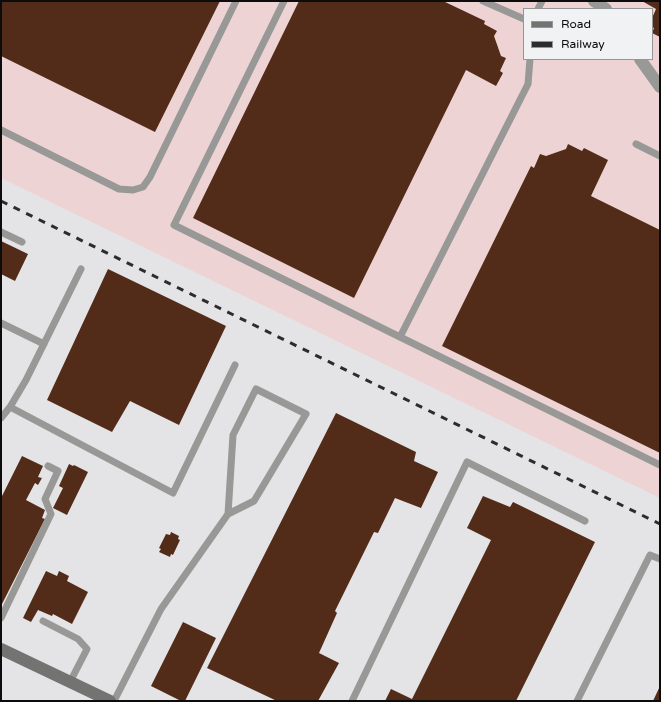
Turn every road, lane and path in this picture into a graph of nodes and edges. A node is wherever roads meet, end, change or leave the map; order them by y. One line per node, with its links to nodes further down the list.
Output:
1 (236, 1): 10 (lane)
2 (284, 1): 17 (lane)
3 (483, 1): 6 (lane)
4 (594, 1): 5 (street)
5 (604, 8)
6 (523, 19)
7 (530, 60): 17 (lane)
8 (641, 60): 9 (street)
9 (660, 88)
10 (1, 130)
11 (636, 144): 12 (lane)
12 (660, 156)
13 (1, 232): 14 (lane)
14 (22, 242)
15 (81, 269): 18 (lane)
16 (1, 323): 18 (lane)
17 (400, 337): 22 (lane)
18 (44, 344): 20 (lane)
19 (235, 365): 20 (lane)
20 (10, 408): 21 (lane)
21 (1, 418)
22 (660, 465)
23 (48, 466): 27 (lane)
24 (228, 514): 24 (lane); 32 (lane)
25 (585, 521): 33 (lane)
26 (660, 559): 34 (lane)
27 (1, 618)
28 (43, 620): 30 (lane)
29 (1, 648): 30 (street)
30 (70, 682): 31 (street)
31 (110, 701)
32 (114, 701)
33 (352, 701)
34 (577, 701)

